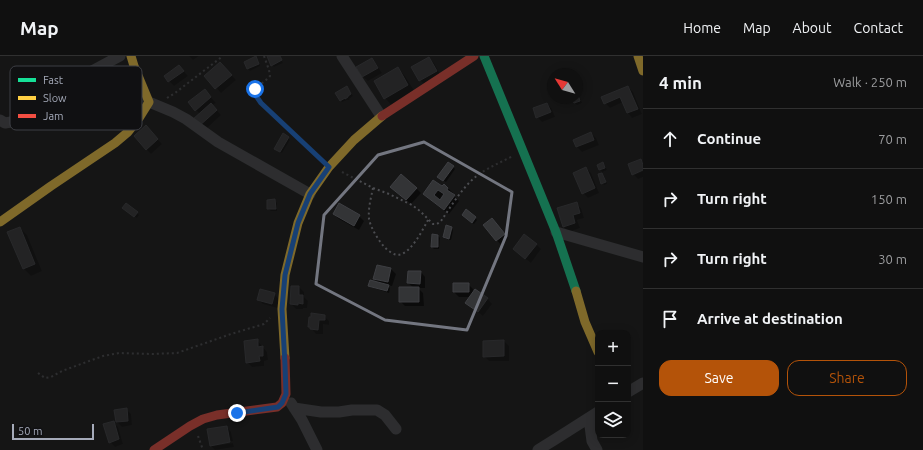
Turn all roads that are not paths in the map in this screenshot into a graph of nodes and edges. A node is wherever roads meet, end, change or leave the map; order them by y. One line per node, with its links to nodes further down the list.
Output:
1 (120, 56): 7 (street)
2 (131, 56): 8 (street)
3 (342, 56): 13 (street)
4 (474, 56): 13 (street)
5 (484, 56): 19 (street)
6 (638, 56): 9 (street)
7 (101, 66)
8 (134, 66)
9 (643, 71)
10 (142, 85): 11 (street)
11 (149, 102): 12 (street); 17 (street)
12 (142, 113)
13 (381, 116): 17 (street)
14 (0, 120): 15 (street)
15 (10, 122)
16 (130, 130): 18 (street)
17 (310, 194): 24 (street)
18 (0, 222)
19 (556, 232): 20 (street); 21 (street)
20 (643, 257)
21 (595, 345)
22 (643, 383): 23 (street)
23 (631, 390)
24 (286, 394): 25 (street); 28 (street)
25 (294, 408): 27 (street); 29 (street)
26 (593, 415): 30 (street); 31 (street)
27 (396, 429)
28 (154, 450)
29 (317, 450)
30 (538, 450)
31 (597, 450)

